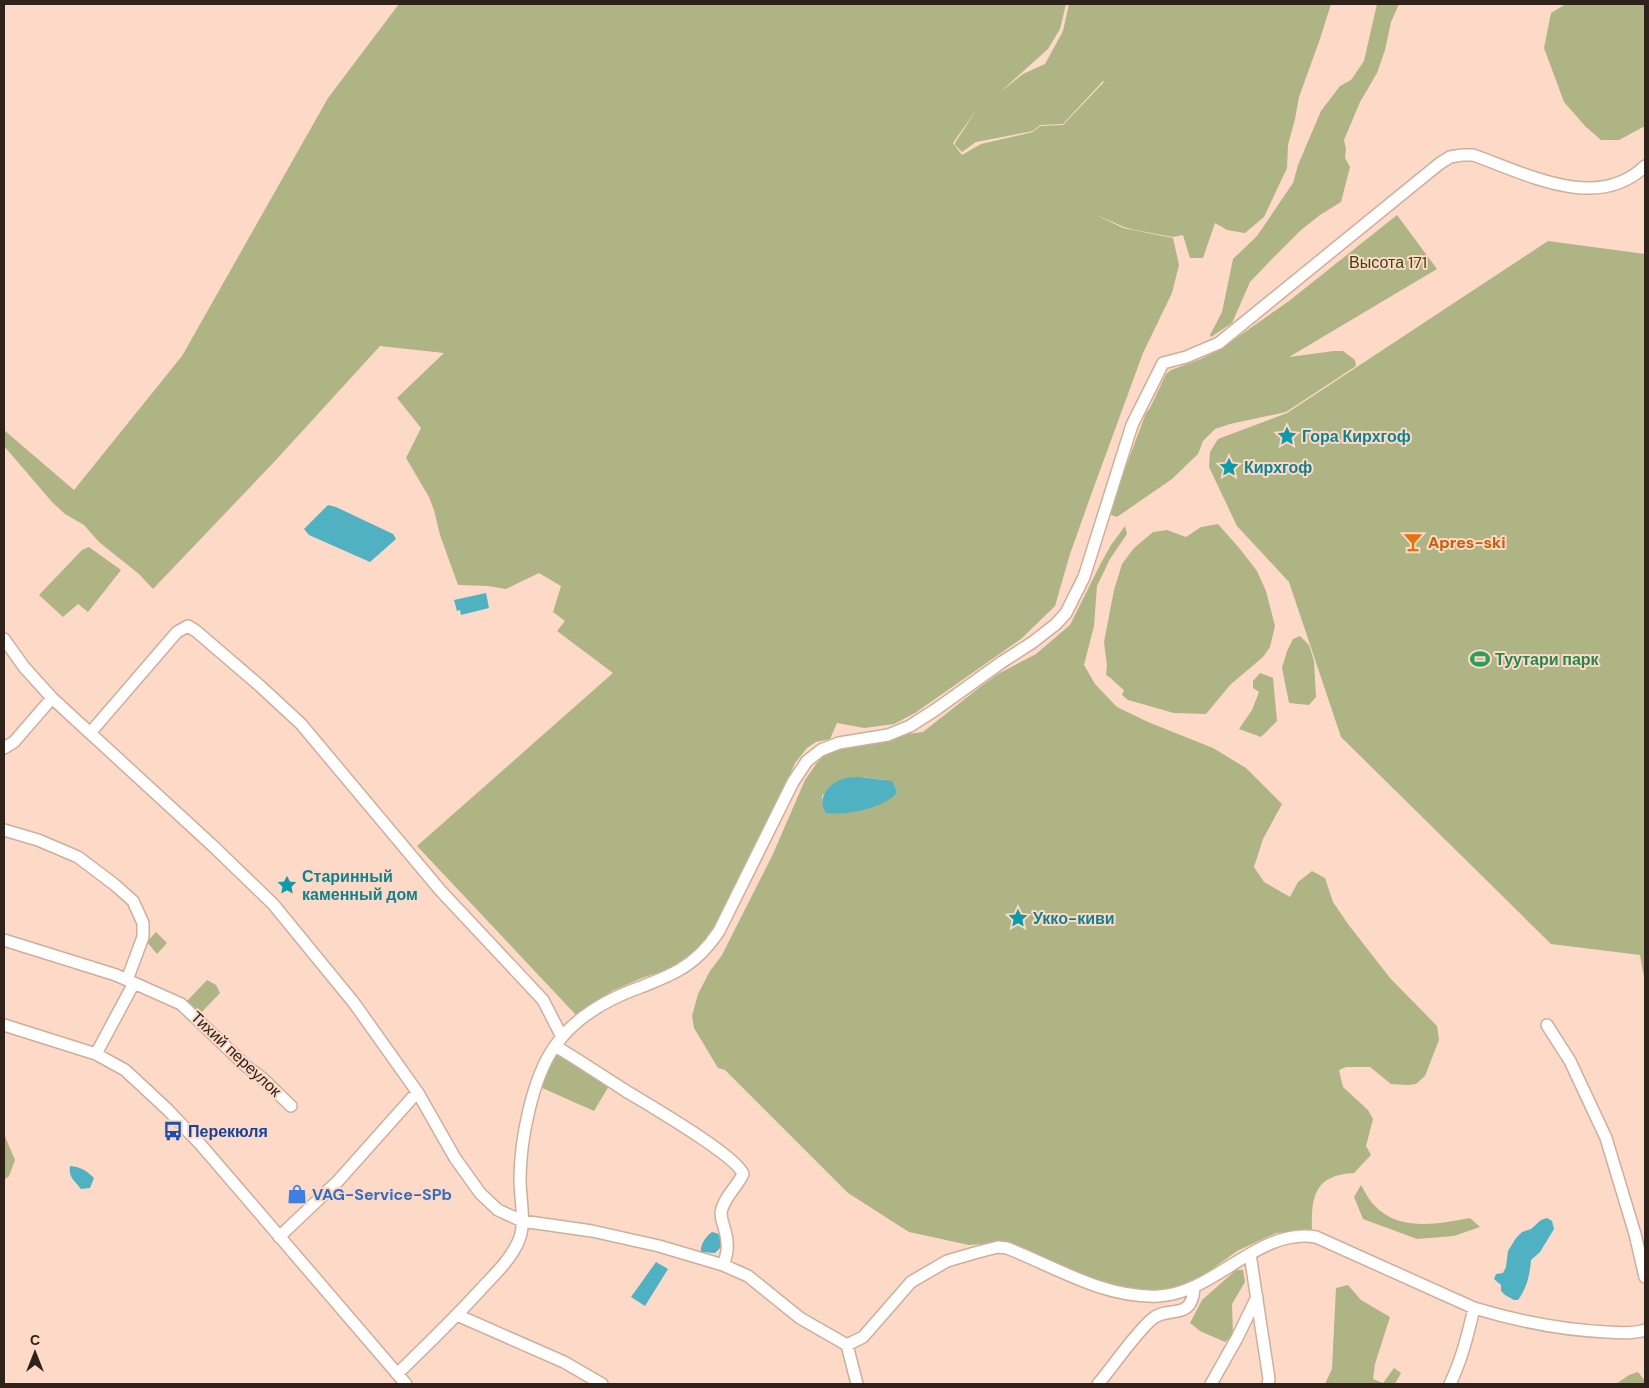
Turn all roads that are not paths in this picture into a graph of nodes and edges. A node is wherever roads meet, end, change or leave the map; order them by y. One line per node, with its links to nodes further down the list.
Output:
1 (1645, 166): 11 (street)
2 (4, 639): 3 (street)
3 (52, 698): 4 (street); 5 (street)
4 (90, 733): 11 (street); 13 (street)
5 (4, 748)
6 (4, 830): 8 (street)
7 (4, 940): 8 (street, Тихий переулок)
8 (130, 981): 12 (street); 14 (street, Тихий переулок)
9 (1547, 1024): 19 (street)
10 (4, 1026): 12 (street)
11 (558, 1041): 15 (street); 18 (street)
12 (96, 1054): 16 (street)
13 (418, 1093): 15 (street); 16 (street)
14 (291, 1106)
15 (522, 1221): 18 (street); 23 (street)
16 (279, 1237): 26 (street)
17 (1250, 1254): 20 (street); 21 (street); 22 (street)
18 (723, 1265): 25 (street)
19 (1645, 1277)
20 (1194, 1288): 25 (street); 31 (street)
21 (1256, 1297): 27 (street); 32 (street)
22 (1474, 1308): 24 (street); 33 (street)
23 (458, 1315): 26 (street); 29 (street)
24 (1645, 1330)
25 (847, 1345): 30 (street)
26 (397, 1374): 28 (street)
27 (1268, 1382)
28 (406, 1384)
29 (602, 1384)
30 (857, 1384)
31 (1098, 1384)
32 (1211, 1384)
33 (1450, 1384)

